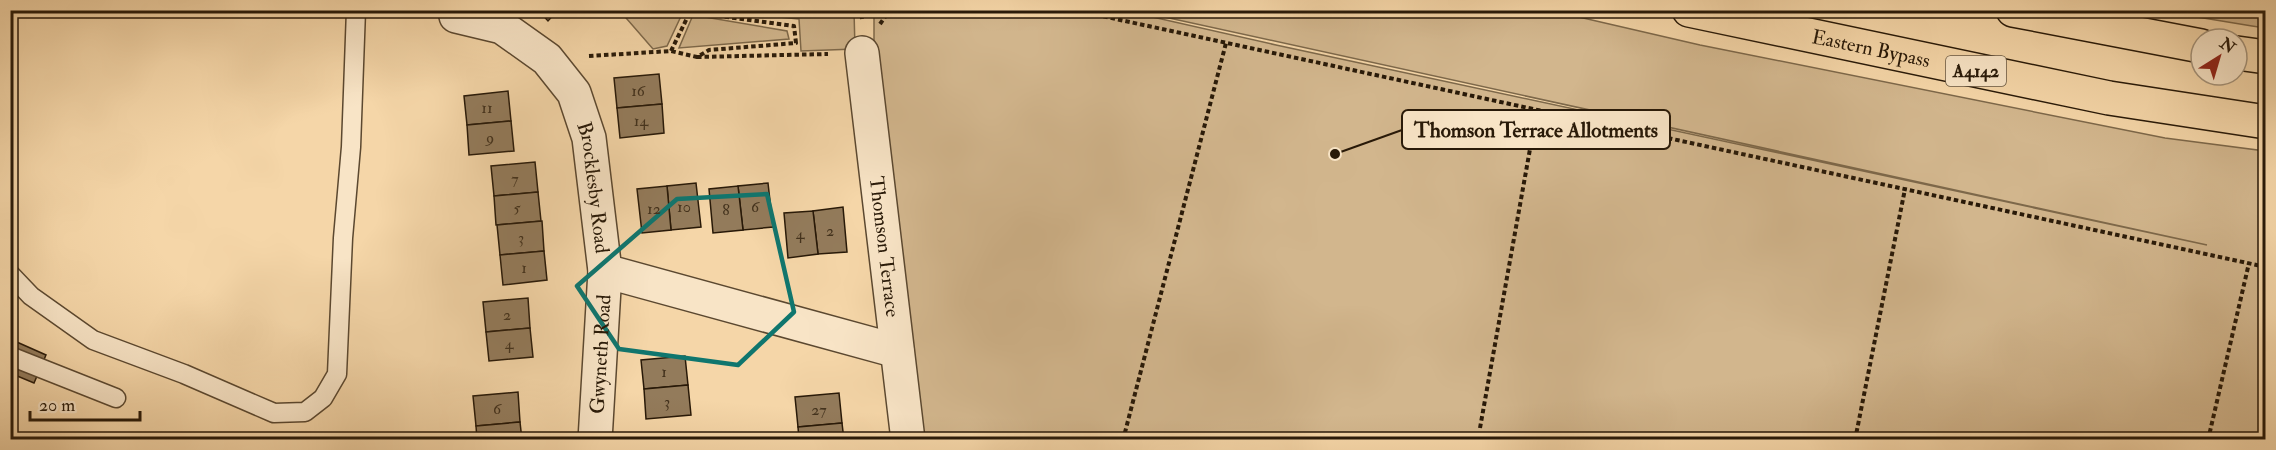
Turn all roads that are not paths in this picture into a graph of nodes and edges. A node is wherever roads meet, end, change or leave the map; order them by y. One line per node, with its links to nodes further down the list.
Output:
1 (356, 10): 11 (lane)
2 (1689, 10): 9 (highway, Eastern Bypass / A4142)
3 (2013, 10): 5 (highway)
4 (456, 16): 10 (street, Brocklesby Road)
5 (2189, 44)
6 (862, 53): 12 (street, Thomson Terrace)
7 (2249, 55): 8 (highway)
8 (2265, 57)
9 (2265, 122)
10 (604, 271): 12 (street, Brocklesby Road); 15 (street, Gwyneth Road)
11 (10, 274)
12 (897, 351): 16 (street, Thomson Terrace)
13 (10, 356): 14 (lane)
14 (116, 398)
15 (595, 440)
16 (908, 440)

